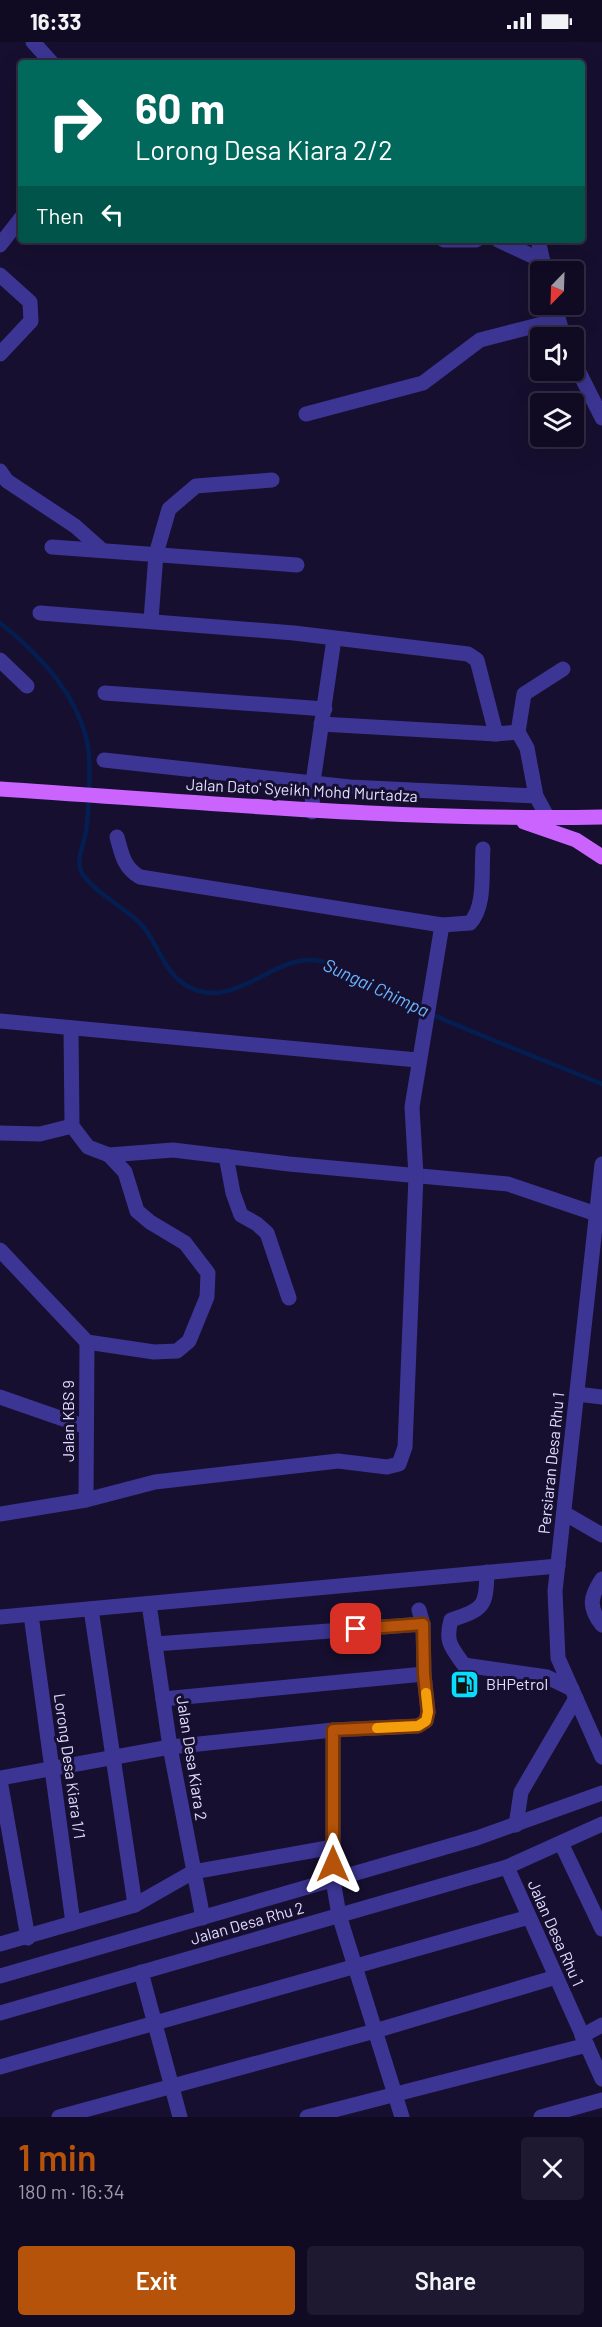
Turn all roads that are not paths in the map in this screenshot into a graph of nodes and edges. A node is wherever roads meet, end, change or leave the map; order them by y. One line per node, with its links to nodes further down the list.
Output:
1 (33, 42): 2 (street)
2 (49, 60)
3 (18, 222): 6 (street)
4 (503, 243): 7 (street)
5 (539, 243): 8 (street)
6 (0, 245)
7 (535, 261)
8 (543, 261)
9 (0, 275): 13 (street)
10 (557, 315): 11 (street)
11 (558, 320): 12 (street); 15 (street)
12 (560, 327)
13 (0, 354)
14 (584, 381): 16 (street)
15 (306, 414)
16 (602, 418)
17 (0, 471): 20 (street)
18 (272, 480): 21 (street)
19 (52, 547): 20 (street)
20 (102, 550): 21 (street)
21 (156, 554): 22 (street); 24 (street)
22 (297, 565)
23 (40, 613): 24 (street)
24 (151, 620): 25 (street)
25 (334, 639): 30 (street); 32 (street)
26 (0, 660): 28 (street)
27 (562, 669): 31 (street)
28 (27, 686)
29 (105, 693): 30 (street)
30 (323, 716): 32 (street); 34 (street)
31 (518, 732): 32 (street); 36 (street)
32 (496, 734)
33 (104, 760): 34 (street)
34 (313, 782): 36 (street); 37 (street)
35 (0, 789): 37 (main road, Jalan Dato' Syeikh Mohd Murtadza)
36 (536, 796): 40 (street)
37 (312, 812): 39 (main road, Jalan Dato' Syeikh Mohd Murtadza)
38 (602, 817): 40 (main road, Jalan Dato' Syeikh Mohd Murtadza)
39 (513, 818): 40 (main road, Jalan Dato' Syeikh Mohd Murtadza); 43 (main road)
40 (548, 818)
41 (117, 837): 44 (street)
42 (483, 849): 44 (street)
43 (602, 858)
44 (442, 925): 47 (street)
45 (0, 1021): 46 (street)
46 (71, 1028): 47 (street); 48 (street)
47 (417, 1060): 53 (street)
48 (72, 1126): 49 (street); 50 (street)
49 (0, 1133)
50 (109, 1155): 51 (street); 57 (street)
51 (226, 1156): 53 (street); 56 (street)
52 (602, 1164): 54 (street, Persiaran Desa Rhu 1)
53 (416, 1176): 54 (street); 62 (street)
54 (599, 1216): 58 (street, Persiaran Desa Rhu 1)
55 (0, 1251): 57 (street)
56 (289, 1298)
57 (87, 1342): 61 (street, Jalan KBS 9)
58 (577, 1394): 60 (street); 63 (street, Persiaran Desa Rhu 1)
59 (0, 1397): 61 (street)
60 (602, 1397)
61 (86, 1427): 62 (street, Jalan KBS 9)
62 (86, 1500): 64 (street)
63 (564, 1513): 65 (street); 66 (street, Persiaran Desa Rhu 1)
64 (0, 1514)
65 (602, 1535)
66 (558, 1566): 67 (street); 76 (street, Persiaran Desa Rhu 1)
67 (487, 1572): 69 (street); 76 (street)
68 (602, 1579): 73 (street)
69 (149, 1604): 70 (street); 74 (street, Jalan Desa Kiara 2)
70 (91, 1609): 71 (street); 81 (street)
71 (31, 1615): 72 (street); 82 (street, Lorong Desa Kiara 1/1)
72 (0, 1617)
73 (602, 1625)
74 (155, 1644): 75 (street); 77 (street, Jalan Desa Kiara 2)
75 (424, 1674): 77 (street); 78 (street)
76 (574, 1694): 80 (street, Persiaran Desa Rhu 1); 86 (street)
77 (163, 1699): 79 (street, Jalan Desa Kiara 2)
78 (333, 1730): 79 (street); 88 (street)
79 (170, 1747): 81 (street); 90 (street, Jalan Desa Kiara 2)
80 (602, 1757)
81 (113, 1758): 82 (street); 92 (street)
82 (52, 1770): 83 (street); 96 (street, Lorong Desa Kiara 1/1)
83 (0, 1779): 98 (street)
84 (602, 1793): 86 (street)
85 (602, 1824): 87 (street, Jalan Desa Rhu 2)
86 (516, 1825): 91 (street)
87 (561, 1843): 89 (street, Jalan Desa Rhu 2); 97 (street)
88 (333, 1847): 90 (street); 91 (street)
89 (507, 1867): 93 (street, Jalan Desa Rhu 2); 94 (street, Jalan Desa Rhu 1)
90 (193, 1872): 92 (street); 95 (street, Jalan Desa Kiara 2)
91 (333, 1880): 93 (street); 95 (street)
92 (135, 1905): 96 (street)
93 (339, 1915): 100 (street); 101 (street, Jalan Desa Rhu 2)
94 (529, 1917): 100 (street); 103 (street, Jalan Desa Rhu 1)
95 (203, 1918): 102 (street)
96 (73, 1923): 98 (street)
97 (602, 1929)
98 (28, 1938): 99 (street)
99 (0, 1944)
100 (355, 1966): 105 (street); 107 (street)
101 (141, 1972): 104 (street, Jalan Desa Rhu 2); 105 (street)
102 (0, 1976)
103 (556, 1977): 107 (street); 108 (street, Jalan Desa Rhu 1)
104 (0, 2013)
105 (155, 2023): 109 (street); 111 (street)
106 (602, 2025): 108 (street)
107 (375, 2031): 111 (street); 112 (street)
108 (584, 2041): 110 (street, Jalan Desa Rhu 1); 112 (street)
109 (0, 2067)
110 (602, 2079)
111 (172, 2086): 114 (street); 115 (street)
112 (395, 2094): 116 (street); 117 (street)
113 (602, 2100): 118 (street)
114 (59, 2117)
115 (180, 2117)
116 (307, 2117)
117 (402, 2117)
118 (541, 2117)

